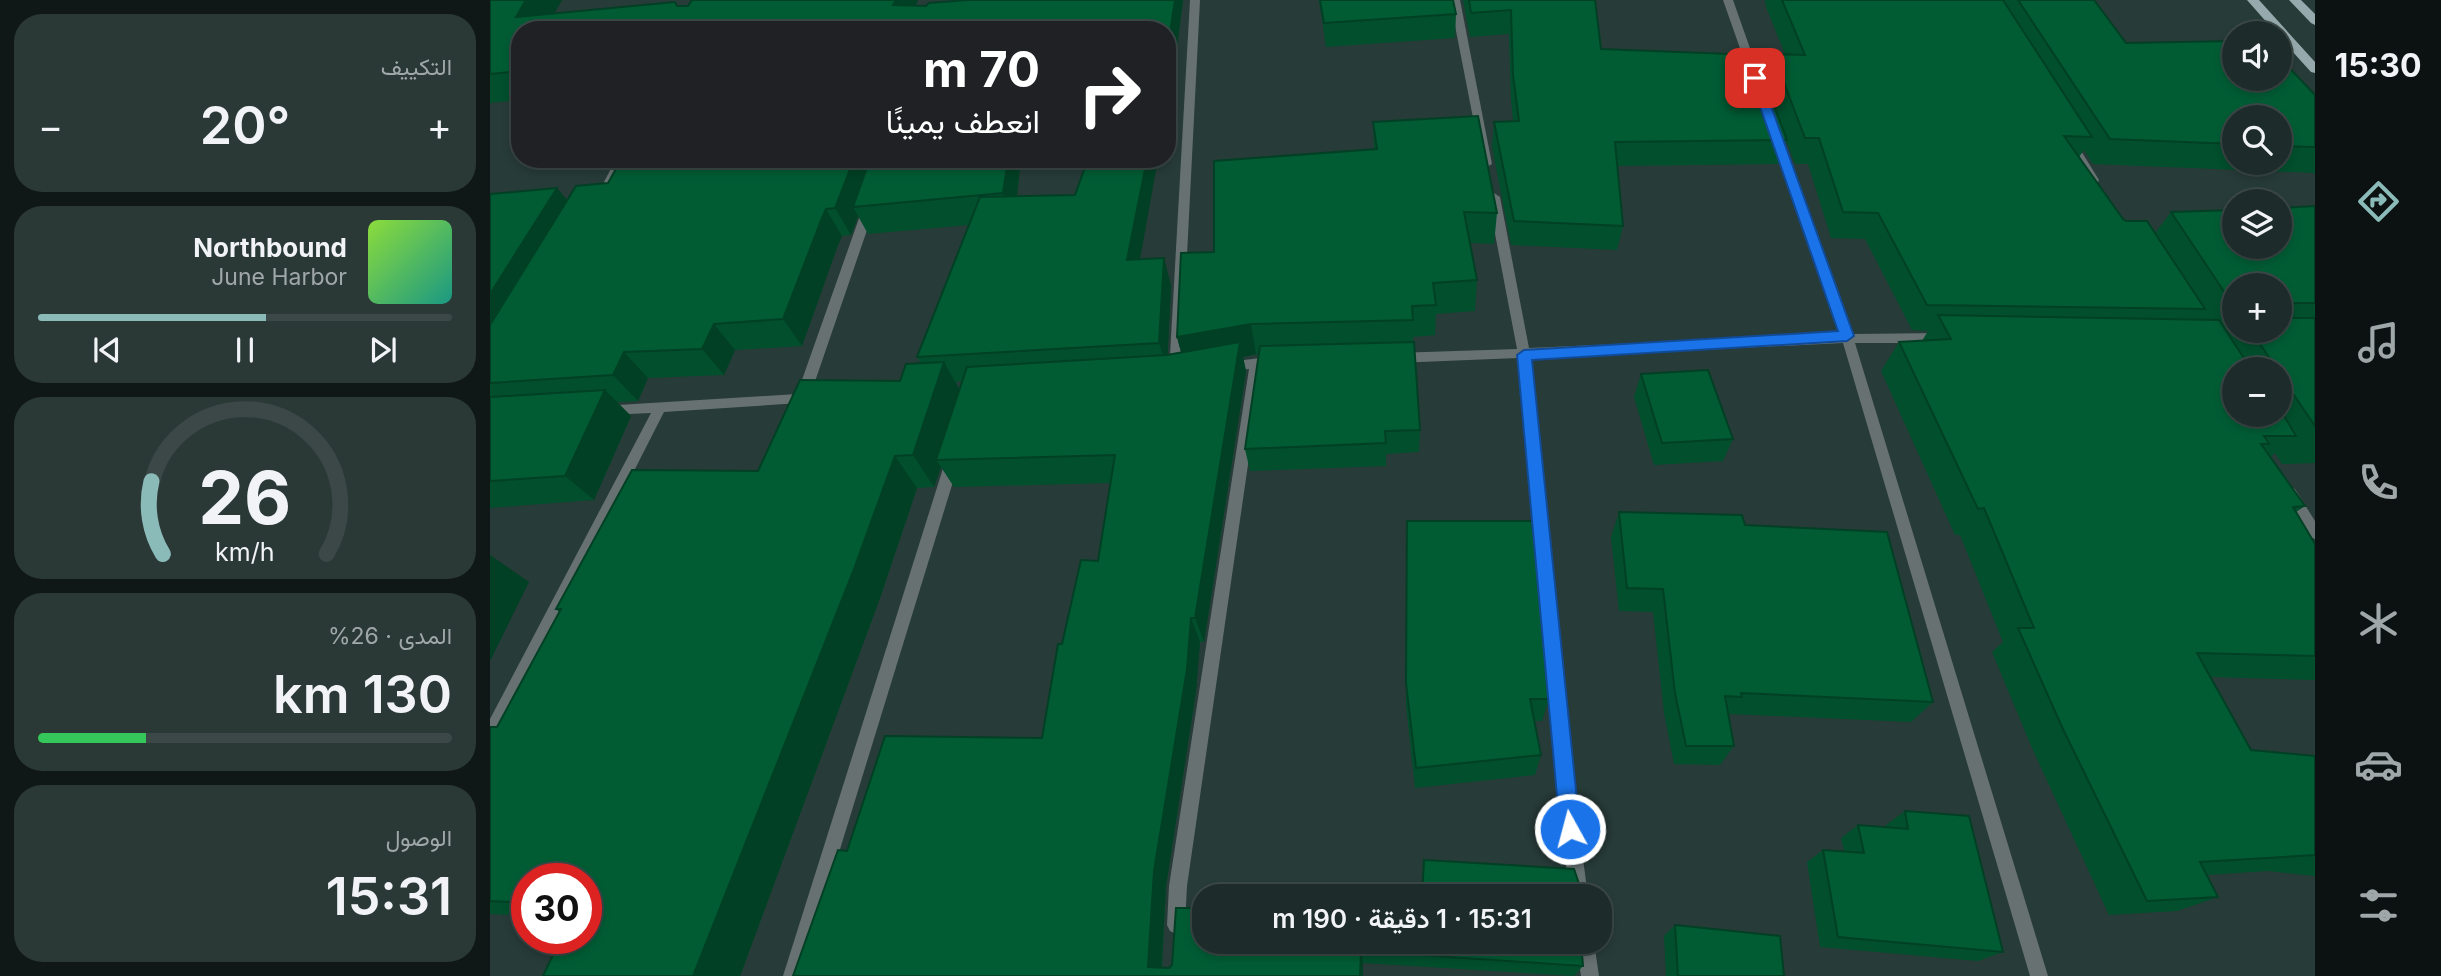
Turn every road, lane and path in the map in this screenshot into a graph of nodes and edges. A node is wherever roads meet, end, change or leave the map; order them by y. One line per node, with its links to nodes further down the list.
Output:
1 (1195, 0): 24 (street)
2 (1455, 0): 12 (street)
3 (1728, 0): 8 (street)
4 (2253, 0): 7 (main road)
5 (2295, 0): 6 (main road)
6 (2315, 22)
7 (2315, 69)
8 (1760, 90)
9 (1769, 116): 17 (street)
10 (2063, 130): 13 (street)
11 (617, 168): 15 (street)
12 (1490, 178)
13 (2100, 189)
14 (1493, 191): 19 (street)
15 (601, 195)
16 (873, 197): 26 (street)
17 (1847, 336): 18 (street); 19 (street); 38 (street)
18 (1958, 338)
19 (1524, 355): 20 (street); 33 (street)
20 (1377, 359)
21 (1296, 361): 22 (street)
22 (1256, 362): 23 (street); 34 (street)
23 (1215, 369)
24 (1175, 375)
25 (829, 397): 26 (street)
26 (802, 398): 27 (street)
27 (660, 407): 28 (street); 32 (street)
28 (595, 411)
29 (959, 440): 36 (street)
30 (2285, 486): 31 (street)
31 (2315, 533)
32 (490, 736)
33 (1577, 884)
34 (1175, 938)
35 (1587, 954): 37 (street)
36 (792, 976)
37 (1590, 976)
38 (2039, 976)

